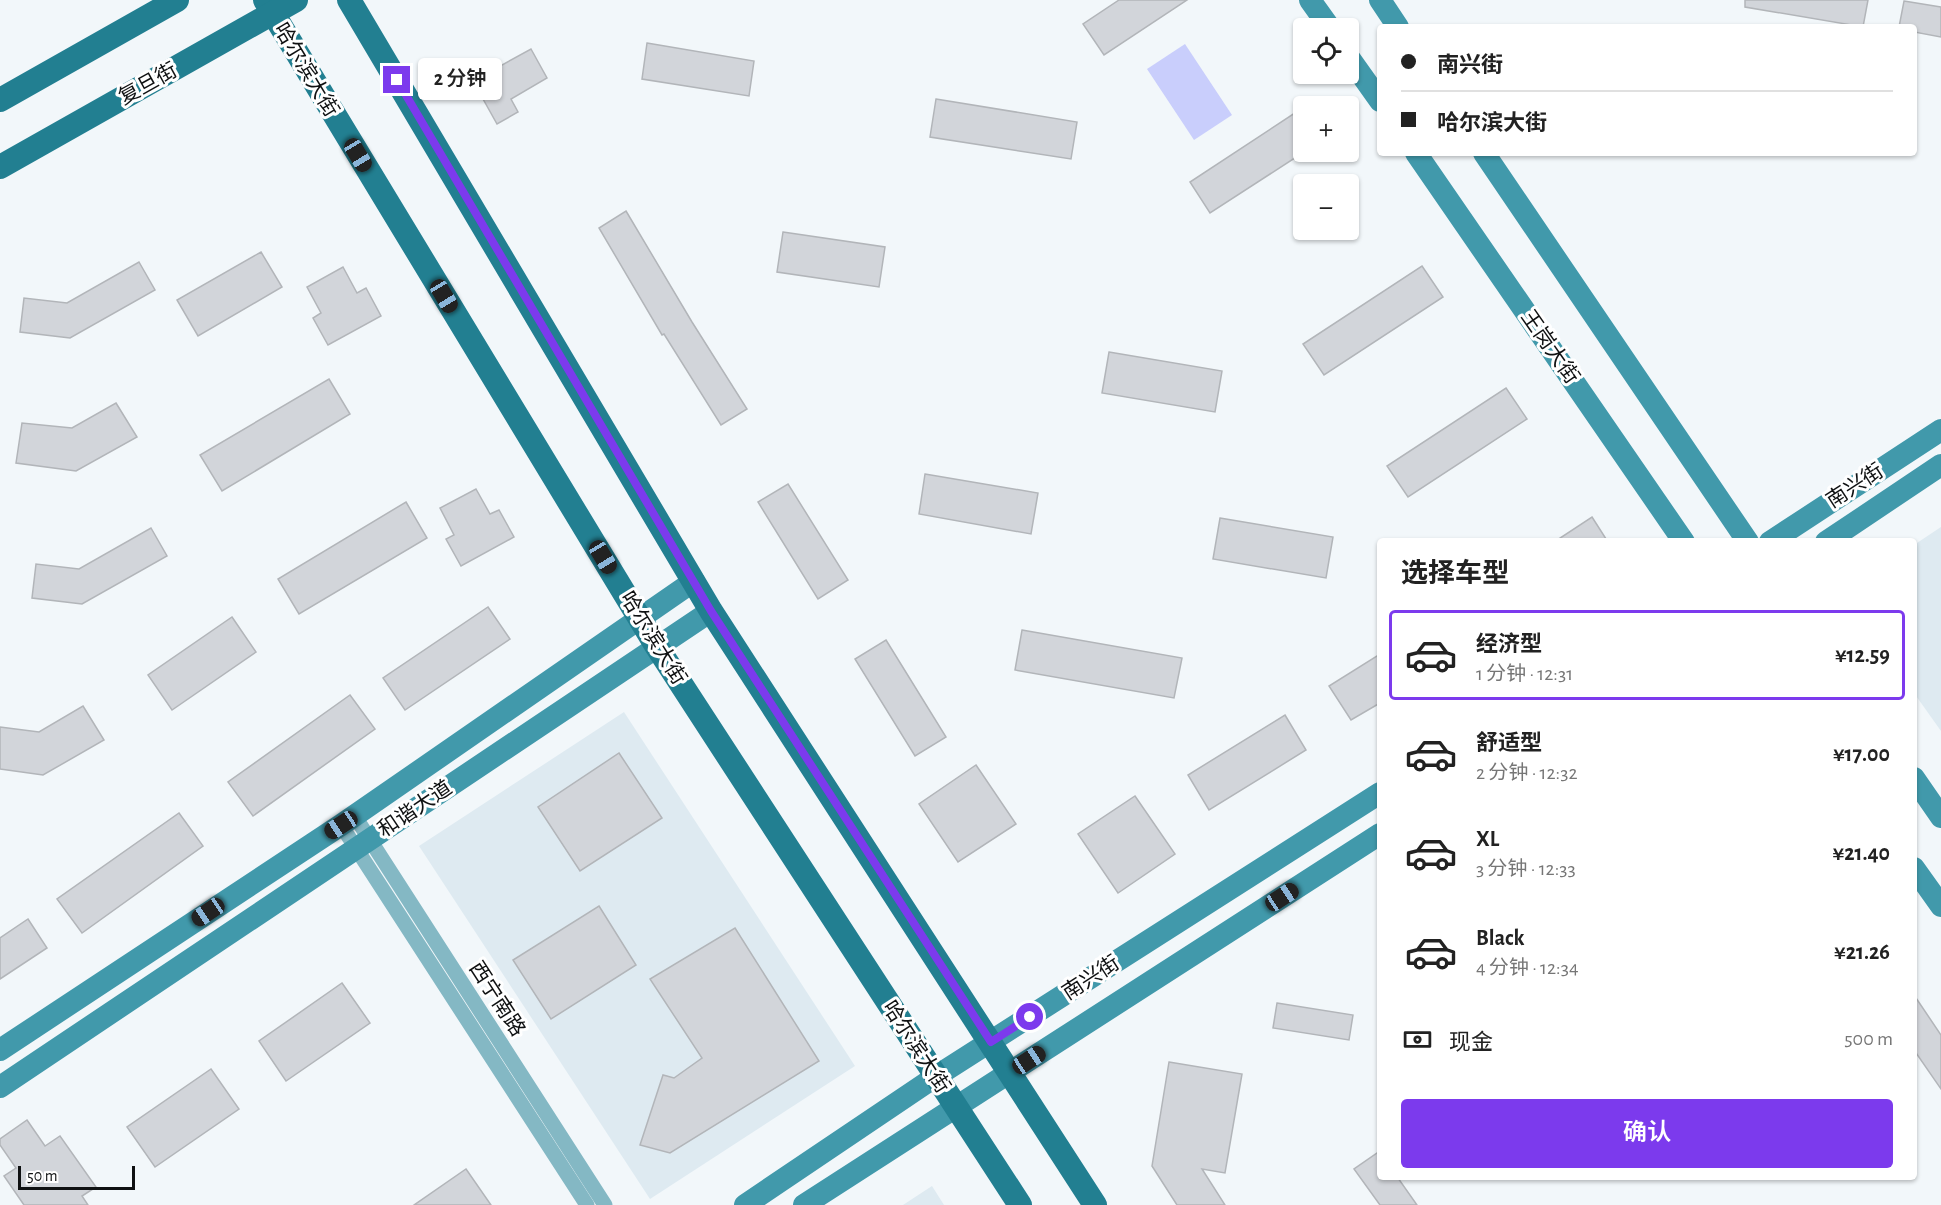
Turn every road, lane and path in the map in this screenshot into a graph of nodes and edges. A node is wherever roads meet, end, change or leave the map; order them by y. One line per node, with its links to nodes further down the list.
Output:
1 (177, 0): 11 (main road)
2 (296, 0): 6 (main road, 复旦街)
3 (349, 0): 21 (main road)
4 (1310, 0): 7 (main road)
5 (1380, 0): 8 (main road)
6 (268, 7): 14 (main road, 复旦街); 23 (main road, 哈尔滨大街)
7 (1323, 18)
8 (1396, 24)
9 (1359, 71): 10 (main road)
10 (1377, 97)
11 (0, 100)
12 (1418, 156): 17 (main road, 王岗大街)
13 (1486, 156): 18 (main road)
14 (0, 167)
15 (1941, 430): 19 (main road, 南兴街)
16 (1941, 465): 20 (main road, 南兴街)
17 (1681, 538)
18 (1745, 538)
19 (1776, 538)
20 (1832, 538)
21 (694, 581): 22 (main road); 23 (main road, 和谐大道)
22 (711, 611): 24 (main road, 和谐大道); 33 (main road)
23 (640, 618): 24 (main road, 哈尔滨大街); 28 (main road, 和谐大道)
24 (657, 647): 30 (main road, 和谐大道); 36 (main road, 哈尔滨大街)
25 (1917, 782): 27 (main road)
26 (1377, 795): 33 (main road, 南兴街)
27 (1941, 817)
28 (348, 820): 30 (street, 西宁南路); 34 (main road, 和谐大道)
29 (1377, 836): 35 (main road, 南兴街)
30 (363, 844): 37 (main road, 和谐大道); 39 (street, 西宁南路); 40 (street, 西宁南路)
31 (1917, 872): 32 (main road)
32 (1941, 906)
33 (991, 1042): 35 (main road); 36 (main road, 南兴街)
34 (0, 1050)
35 (1009, 1072): 38 (main road, 南兴街); 44 (main road)
36 (935, 1077): 38 (main road, 哈尔滨大街); 41 (main road, 南兴街)
37 (0, 1087)
38 (956, 1106): 42 (main road, 南兴街); 43 (main road, 哈尔滨大街)
39 (587, 1205)
40 (605, 1205)
41 (745, 1205)
42 (804, 1205)
43 (1020, 1205)
44 (1095, 1205)

